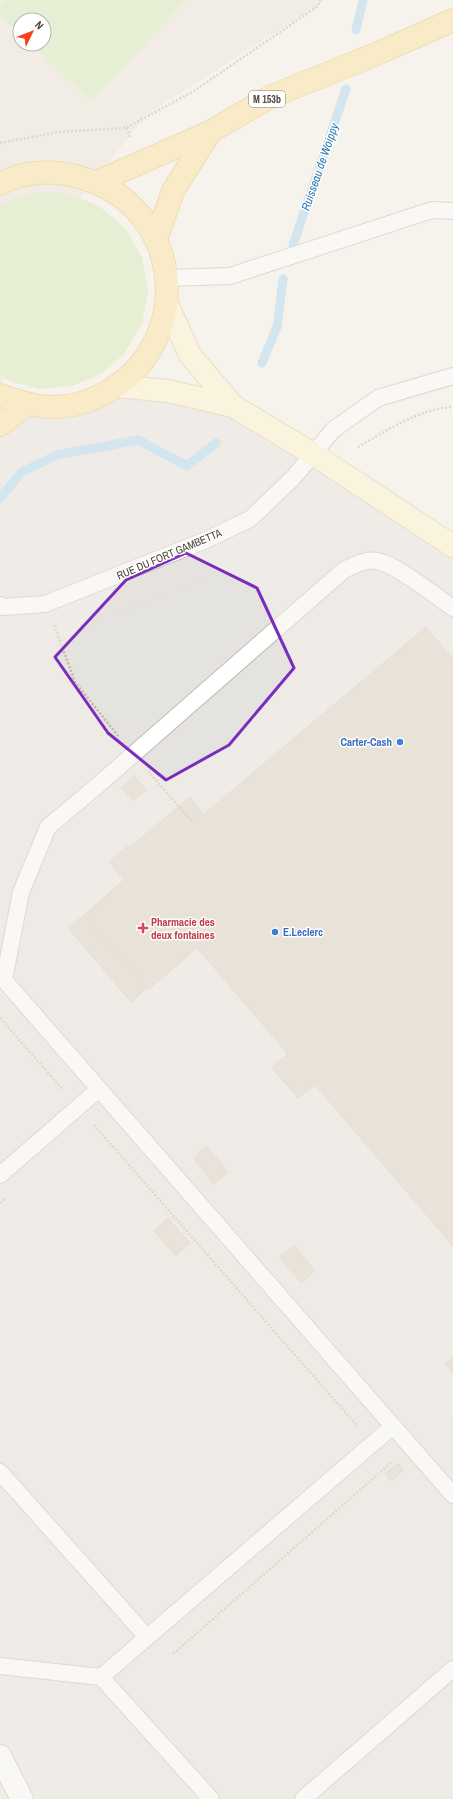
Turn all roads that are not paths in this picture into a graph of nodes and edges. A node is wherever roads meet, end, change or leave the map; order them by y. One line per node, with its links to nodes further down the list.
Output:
1 (453, 20): 2 (main road, M 153b)
2 (210, 132): 3 (main road, M 153b); 6 (main road, M 153b)
3 (97, 182): 4 (main road); 6 (main road)
4 (0, 184)
5 (453, 211): 7 (lane)
6 (156, 240): 7 (main road)
7 (167, 278): 8 (main road)
8 (167, 304): 10 (main road); 13 (main road)
9 (453, 376): 15 (lane, RUE DU FORT GAMBETTA)
10 (118, 386): 12 (main road); 13 (main road)
11 (0, 395): 12 (main road)
12 (26, 404): 14 (main road)
13 (233, 406): 15 (main road)
14 (0, 425)
15 (313, 454): 16 (main road); 17 (lane, RUE DU FORT GAMBETTA)
16 (453, 546)
17 (0, 605)
18 (453, 608): 19 (lane)
19 (99, 1089): 20 (lane); 21 (lane)
20 (0, 1174)
21 (393, 1426): 23 (lane); 24 (lane)
22 (0, 1472): 24 (lane)
23 (453, 1495)
24 (147, 1637): 27 (lane)
25 (0, 1666): 27 (lane)
26 (453, 1669): 31 (lane)
27 (100, 1677): 30 (lane)
28 (0, 1756): 29 (street)
29 (22, 1799)
30 (211, 1799)
31 (303, 1799)

